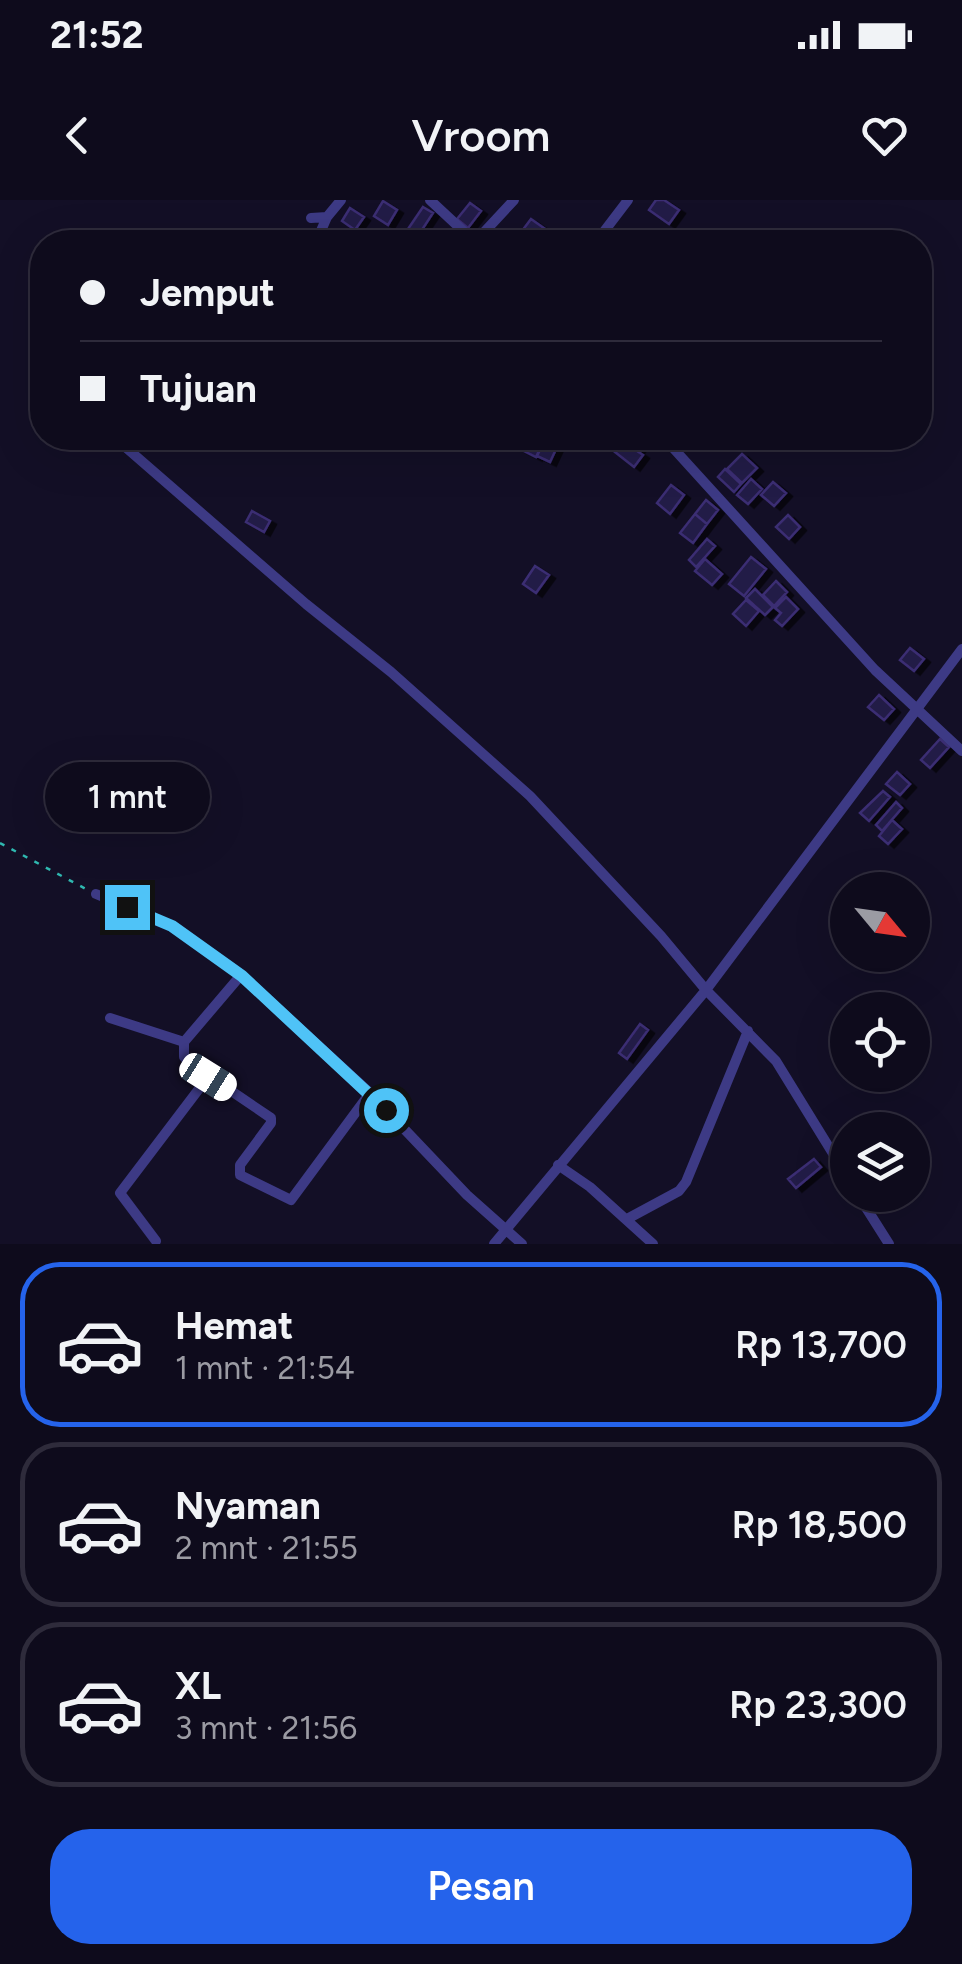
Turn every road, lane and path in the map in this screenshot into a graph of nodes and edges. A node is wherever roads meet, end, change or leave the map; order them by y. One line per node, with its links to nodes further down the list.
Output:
1 (341, 200): 5 (street)
2 (430, 200): 8 (street)
3 (514, 200): 9 (street)
4 (628, 200): 10 (street)
5 (327, 217): 6 (street); 7 (street)
6 (310, 218)
7 (321, 230)
8 (461, 230)
9 (485, 230)
10 (605, 230)
11 (129, 450): 19 (street)
12 (675, 450): 14 (street)
13 (962, 649): 14 (street)
14 (916, 710): 15 (street); 19 (street)
15 (962, 751)
16 (0, 842): 17 (path)
17 (96, 894): 18 (street)
18 (242, 976): 22 (street); 24 (street)
19 (706, 990): 21 (street); 26 (street)
20 (110, 1018): 22 (street)
21 (748, 1031): 25 (street); 28 (street)
22 (184, 1042): 23 (street)
23 (208, 1077): 24 (street); 30 (street)
24 (370, 1093): 29 (street)
25 (830, 1148)
26 (558, 1165): 28 (street); 29 (street)
27 (868, 1212): 34 (street)
28 (627, 1219): 33 (street)
29 (506, 1229): 31 (street); 32 (street)
30 (156, 1241)
31 (494, 1244)
32 (522, 1244)
33 (653, 1244)
34 (888, 1244)

